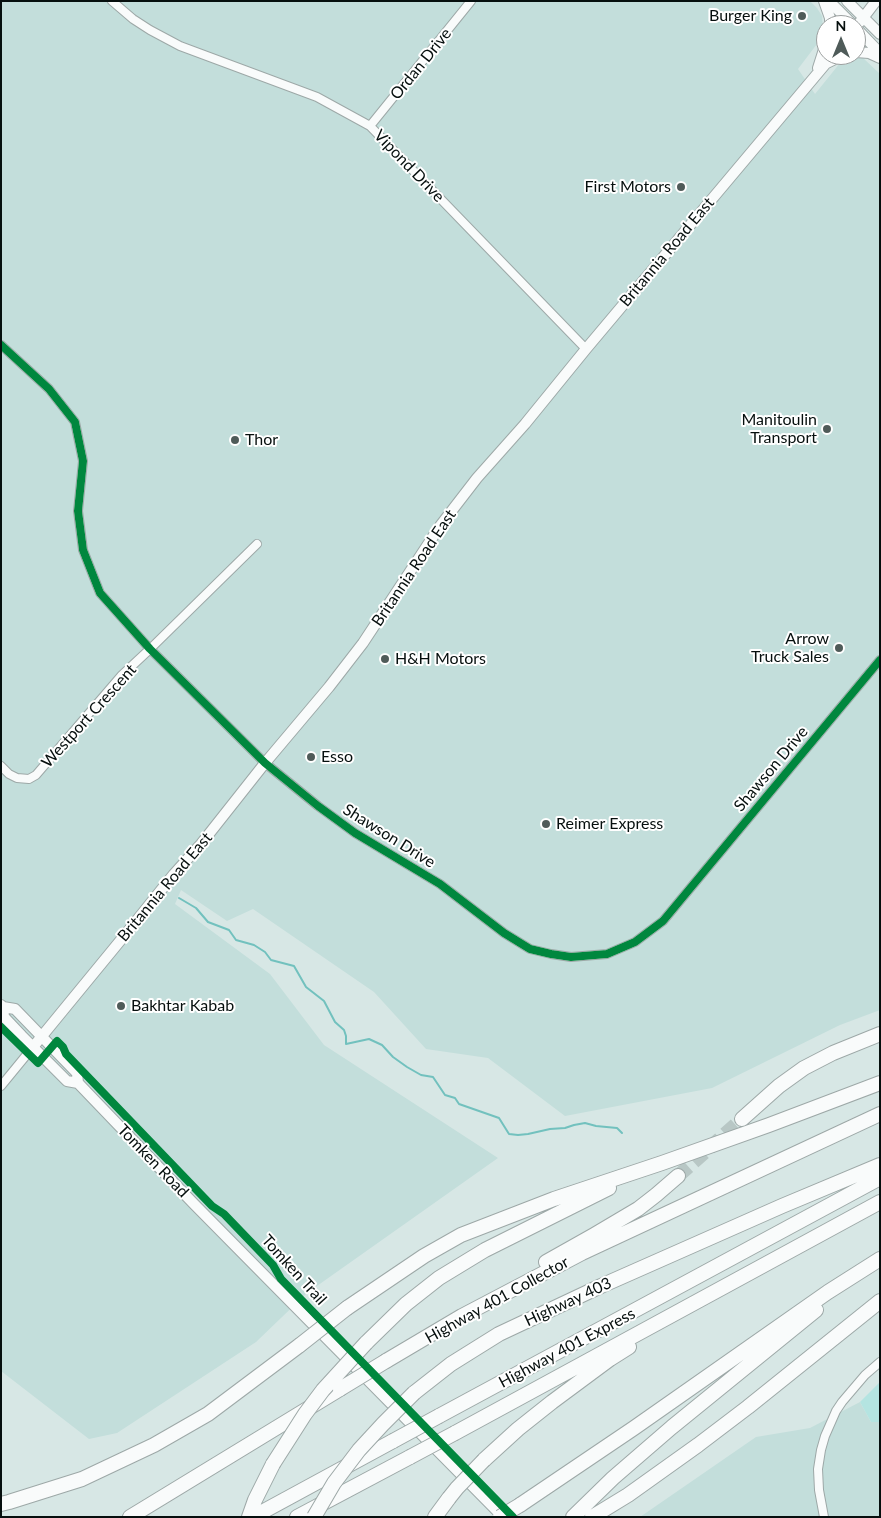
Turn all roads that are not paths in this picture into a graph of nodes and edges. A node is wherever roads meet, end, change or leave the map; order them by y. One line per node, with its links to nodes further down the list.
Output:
1 (112, 1): 20 (street, Vipond Drive)
2 (471, 1): 20 (street, Ordan Drive)
3 (824, 1): 7 (street)
4 (829, 1): 8 (street)
5 (848, 1): 9 (street)
6 (876, 1): 10 (street)
7 (829, 15)
8 (843, 15)
9 (860, 15)
10 (865, 15)
11 (866, 21): 12 (street)
12 (880, 34)
13 (866, 38): 15 (street)
14 (866, 53): 16 (street)
15 (880, 53)
16 (880, 58)
17 (820, 65): 19 (street)
18 (824, 65): 19 (street, Britannia Road East)
19 (817, 74): 22 (street, Britannia Road East)
20 (370, 126): 22 (street, Vipond Drive)
21 (1, 345): 24 (street, Shawson Drive)
22 (586, 348): 26 (street, Britannia Road East)
23 (257, 544): 24 (street, Westport Crescent)
24 (150, 649): 26 (street, Shawson Drive); 27 (street, Westport Crescent)
25 (880, 660): 26 (street, Shawson Drive)
26 (265, 763): 30 (street, Britannia Road East)
27 (1, 766)
28 (2, 1006): 30 (street, Tomken Road); 31 (street, Tomken Road)
29 (880, 1034): 36 (highway)
30 (42, 1037): 31 (street, Britannia Road East); 32 (street, Tomken Road)
31 (33, 1047): 32 (street, Tomken Road); 34 (street, Britannia Road East)
32 (78, 1083): 54 (street, Tomken Road)
33 (880, 1083): 37 (highway)
34 (1, 1086)
35 (880, 1114): 45 (highway, Highway 401 Collector)
36 (742, 1118)
37 (662, 1163): 47 (highway, bridge); 49 (highway, bridge)
38 (880, 1165): 52 (highway, Highway 403, bridge)
39 (678, 1176): 45 (highway)
40 (880, 1178): 50 (highway, Highway 401 Express, bridge)
41 (880, 1202): 43 (highway, Highway 401 Express)
42 (880, 1259): 54 (highway, bridge); 55 (highway)
43 (743, 1276): 51 (highway, Highway 401 Express, bridge); 53 (highway, bridge)
44 (880, 1301): 56 (highway)
45 (462, 1316): 48 (highway, Highway 401 Collector, bridge)
46 (880, 1362): 57 (street)
47 (1, 1504)
48 (130, 1517)
49 (249, 1517)
50 (253, 1517)
51 (298, 1517)
52 (314, 1517)
53 (435, 1517)
54 (501, 1517)
55 (573, 1517)
56 (592, 1517)
57 (824, 1517)

